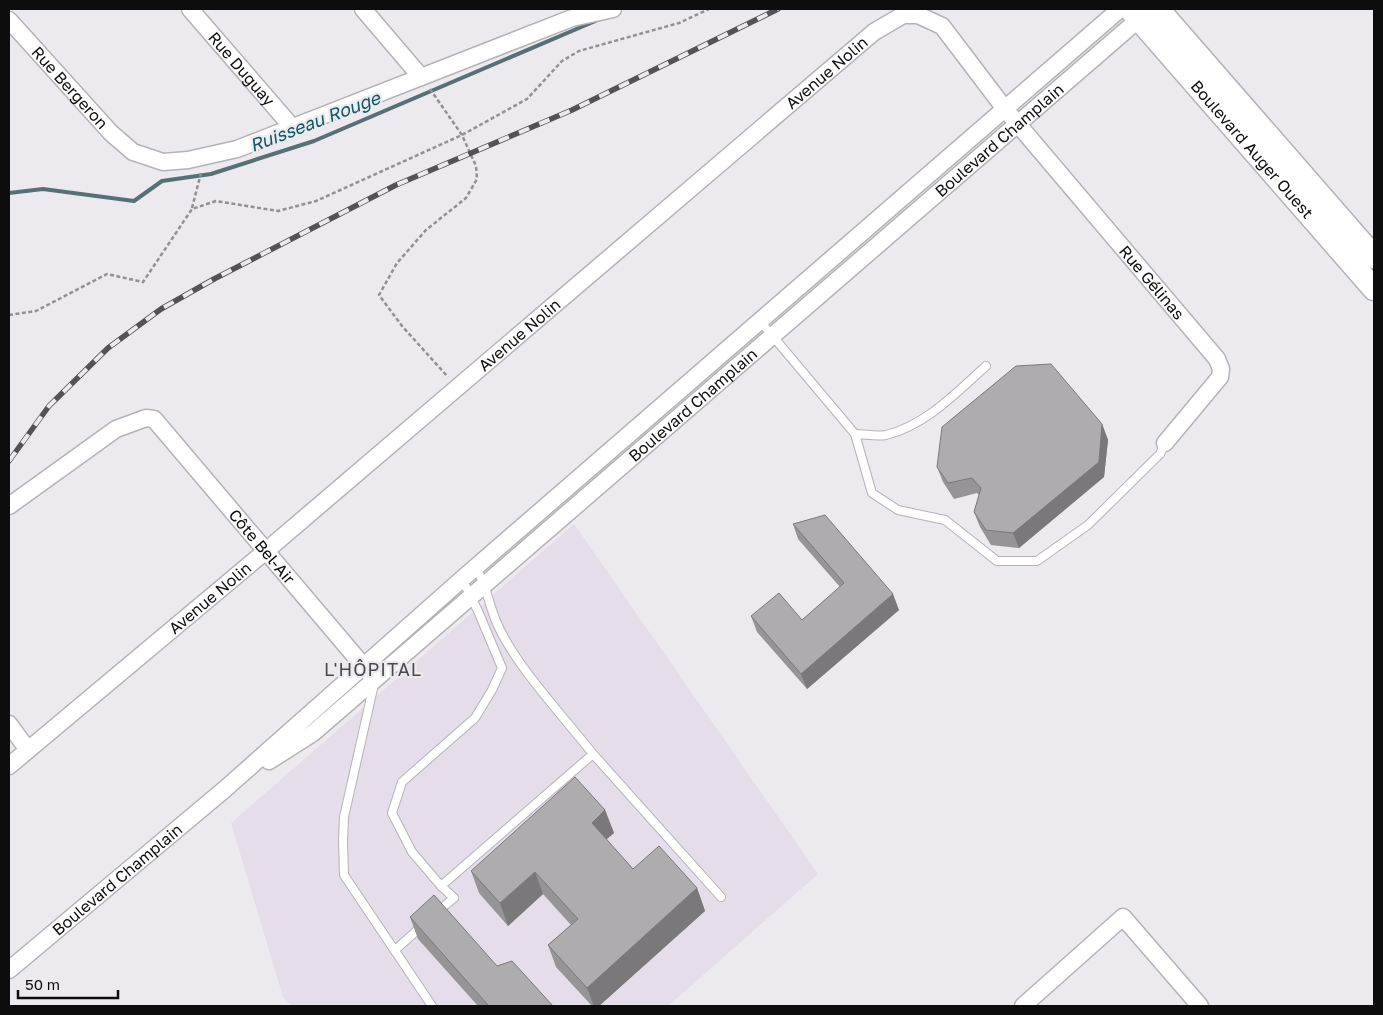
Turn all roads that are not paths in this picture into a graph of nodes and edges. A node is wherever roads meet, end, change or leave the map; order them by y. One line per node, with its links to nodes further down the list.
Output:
1 (190, 9): 11 (street, Rue Duguay)
2 (363, 9): 8 (street)
3 (614, 9): 6 (street)
4 (1120, 9): 9 (street, Boulevard Champlain)
5 (1145, 11): 10 (street, Boulevard Champlain); 12 (main road, Boulevard Auger Ouest)
6 (568, 14): 8 (street)
7 (9, 20): 11 (street, Rue Bergeron)
8 (422, 77): 11 (street)
9 (1005, 109): 10 (street, Avenue Nolin); 14 (street, Boulevard Champlain); 20 (street, Avenue Nolin)
10 (1019, 125): 15 (street, Boulevard Champlain); 18 (street, Rue Gélinas)
11 (292, 127)
12 (1362, 254): 13 (main road, Boulevard Auger Ouest)
13 (1374, 289)
14 (760, 321): 15 (lane); 21 (street, Boulevard Champlain)
15 (773, 336): 17 (lane); 23 (street, Boulevard Champlain)
16 (986, 366): 17 (lane)
17 (855, 434): 18 (lane)
18 (1165, 443)
19 (9, 506): 20 (street, Côte Bel-Air)
20 (267, 550): 25 (street, Côte Bel-Air); 27 (street, Avenue Nolin)
21 (476, 568): 22 (street, Boulevard Champlain); 23 (lane)
22 (462, 580): 24 (lane); 25 (street, Boulevard Champlain)
23 (485, 583): 24 (street, Boulevard Champlain); 28 (lane)
24 (471, 595): 25 (street, Boulevard Champlain); 30 (lane)
25 (370, 673): 34 (lane); 35 (street, Boulevard Champlain)
26 (9, 724): 27 (street)
27 (28, 750): 29 (street, Avenue Nolin)
28 (593, 754): 30 (lane); 31 (lane)
29 (9, 766)
30 (442, 886): 32 (lane)
31 (721, 897)
32 (432, 917)
33 (424, 924): 34 (lane)
34 (394, 950): 36 (lane)
35 (9, 970)
36 (432, 1006)
37 (1023, 1006): 38 (street)
38 (1200, 1006)

